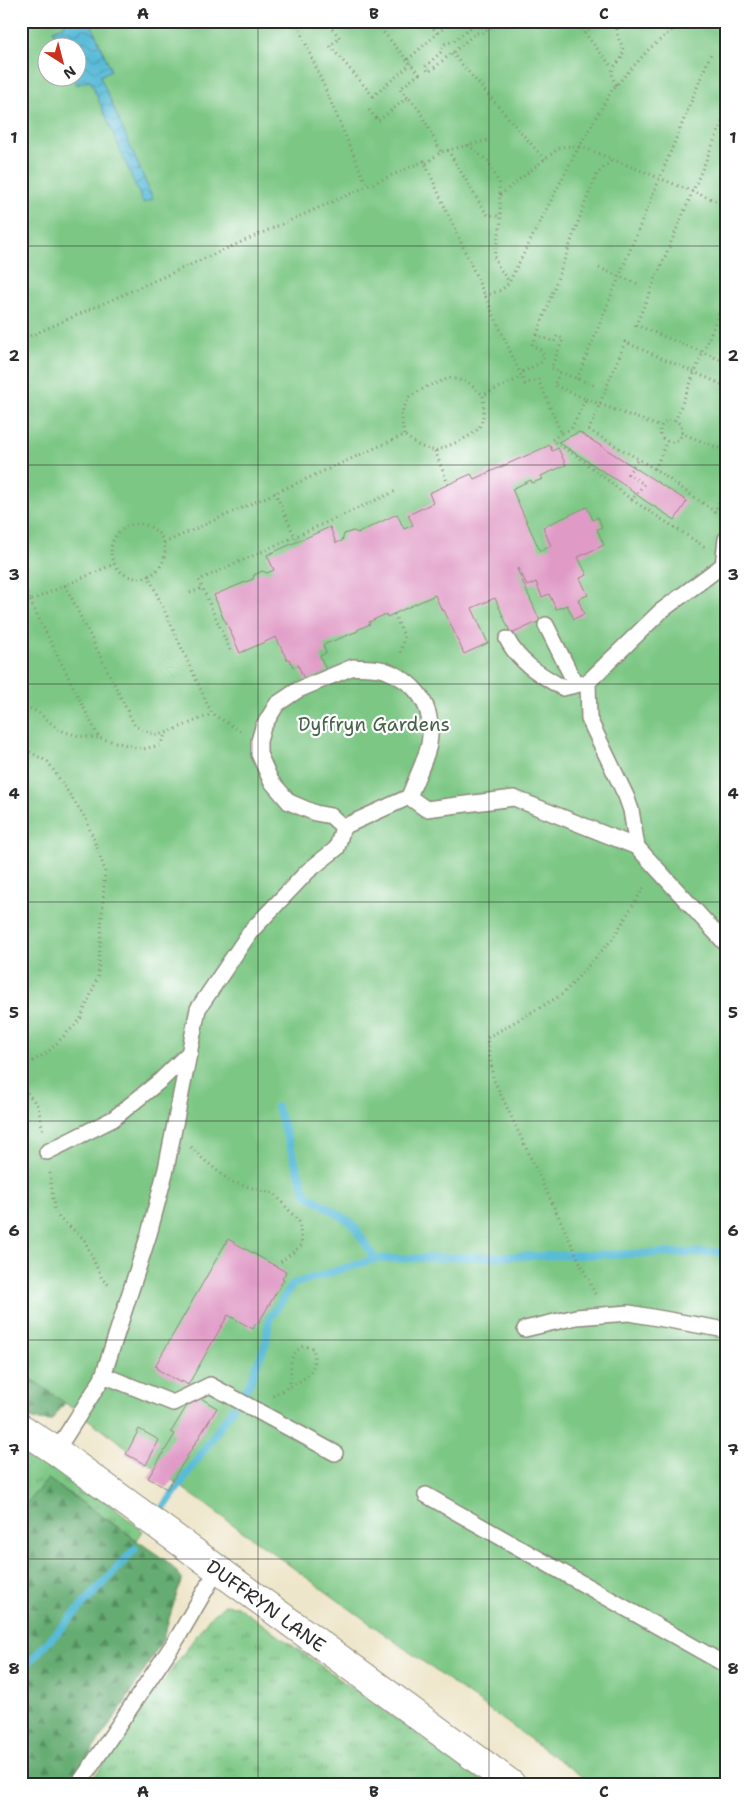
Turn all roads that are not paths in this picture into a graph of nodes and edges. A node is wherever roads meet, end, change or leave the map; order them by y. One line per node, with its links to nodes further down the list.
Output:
1 (726, 539): 2 (lane)
2 (725, 561): 5 (lane)
3 (546, 625): 5 (lane)
4 (507, 639): 5 (lane)
5 (582, 684): 8 (lane)
6 (409, 797): 7 (lane); 7 (lane); 8 (lane)
7 (343, 827): 10 (lane)
8 (637, 847): 9 (lane)
9 (726, 944)
10 (190, 1052): 11 (lane); 14 (lane)
11 (47, 1152)
12 (525, 1329): 13 (lane)
13 (726, 1330)
14 (103, 1375): 16 (lane); 17 (lane)
15 (21, 1428): 16 (street, DUFFRYN LANE)
16 (56, 1451): 19 (street, DUFFRYN LANE)
17 (335, 1453)
18 (426, 1495): 20 (lane)
19 (217, 1570): 21 (lane); 22 (street, DUFFRYN LANE)
20 (726, 1665)
21 (79, 1784)
22 (511, 1784)

